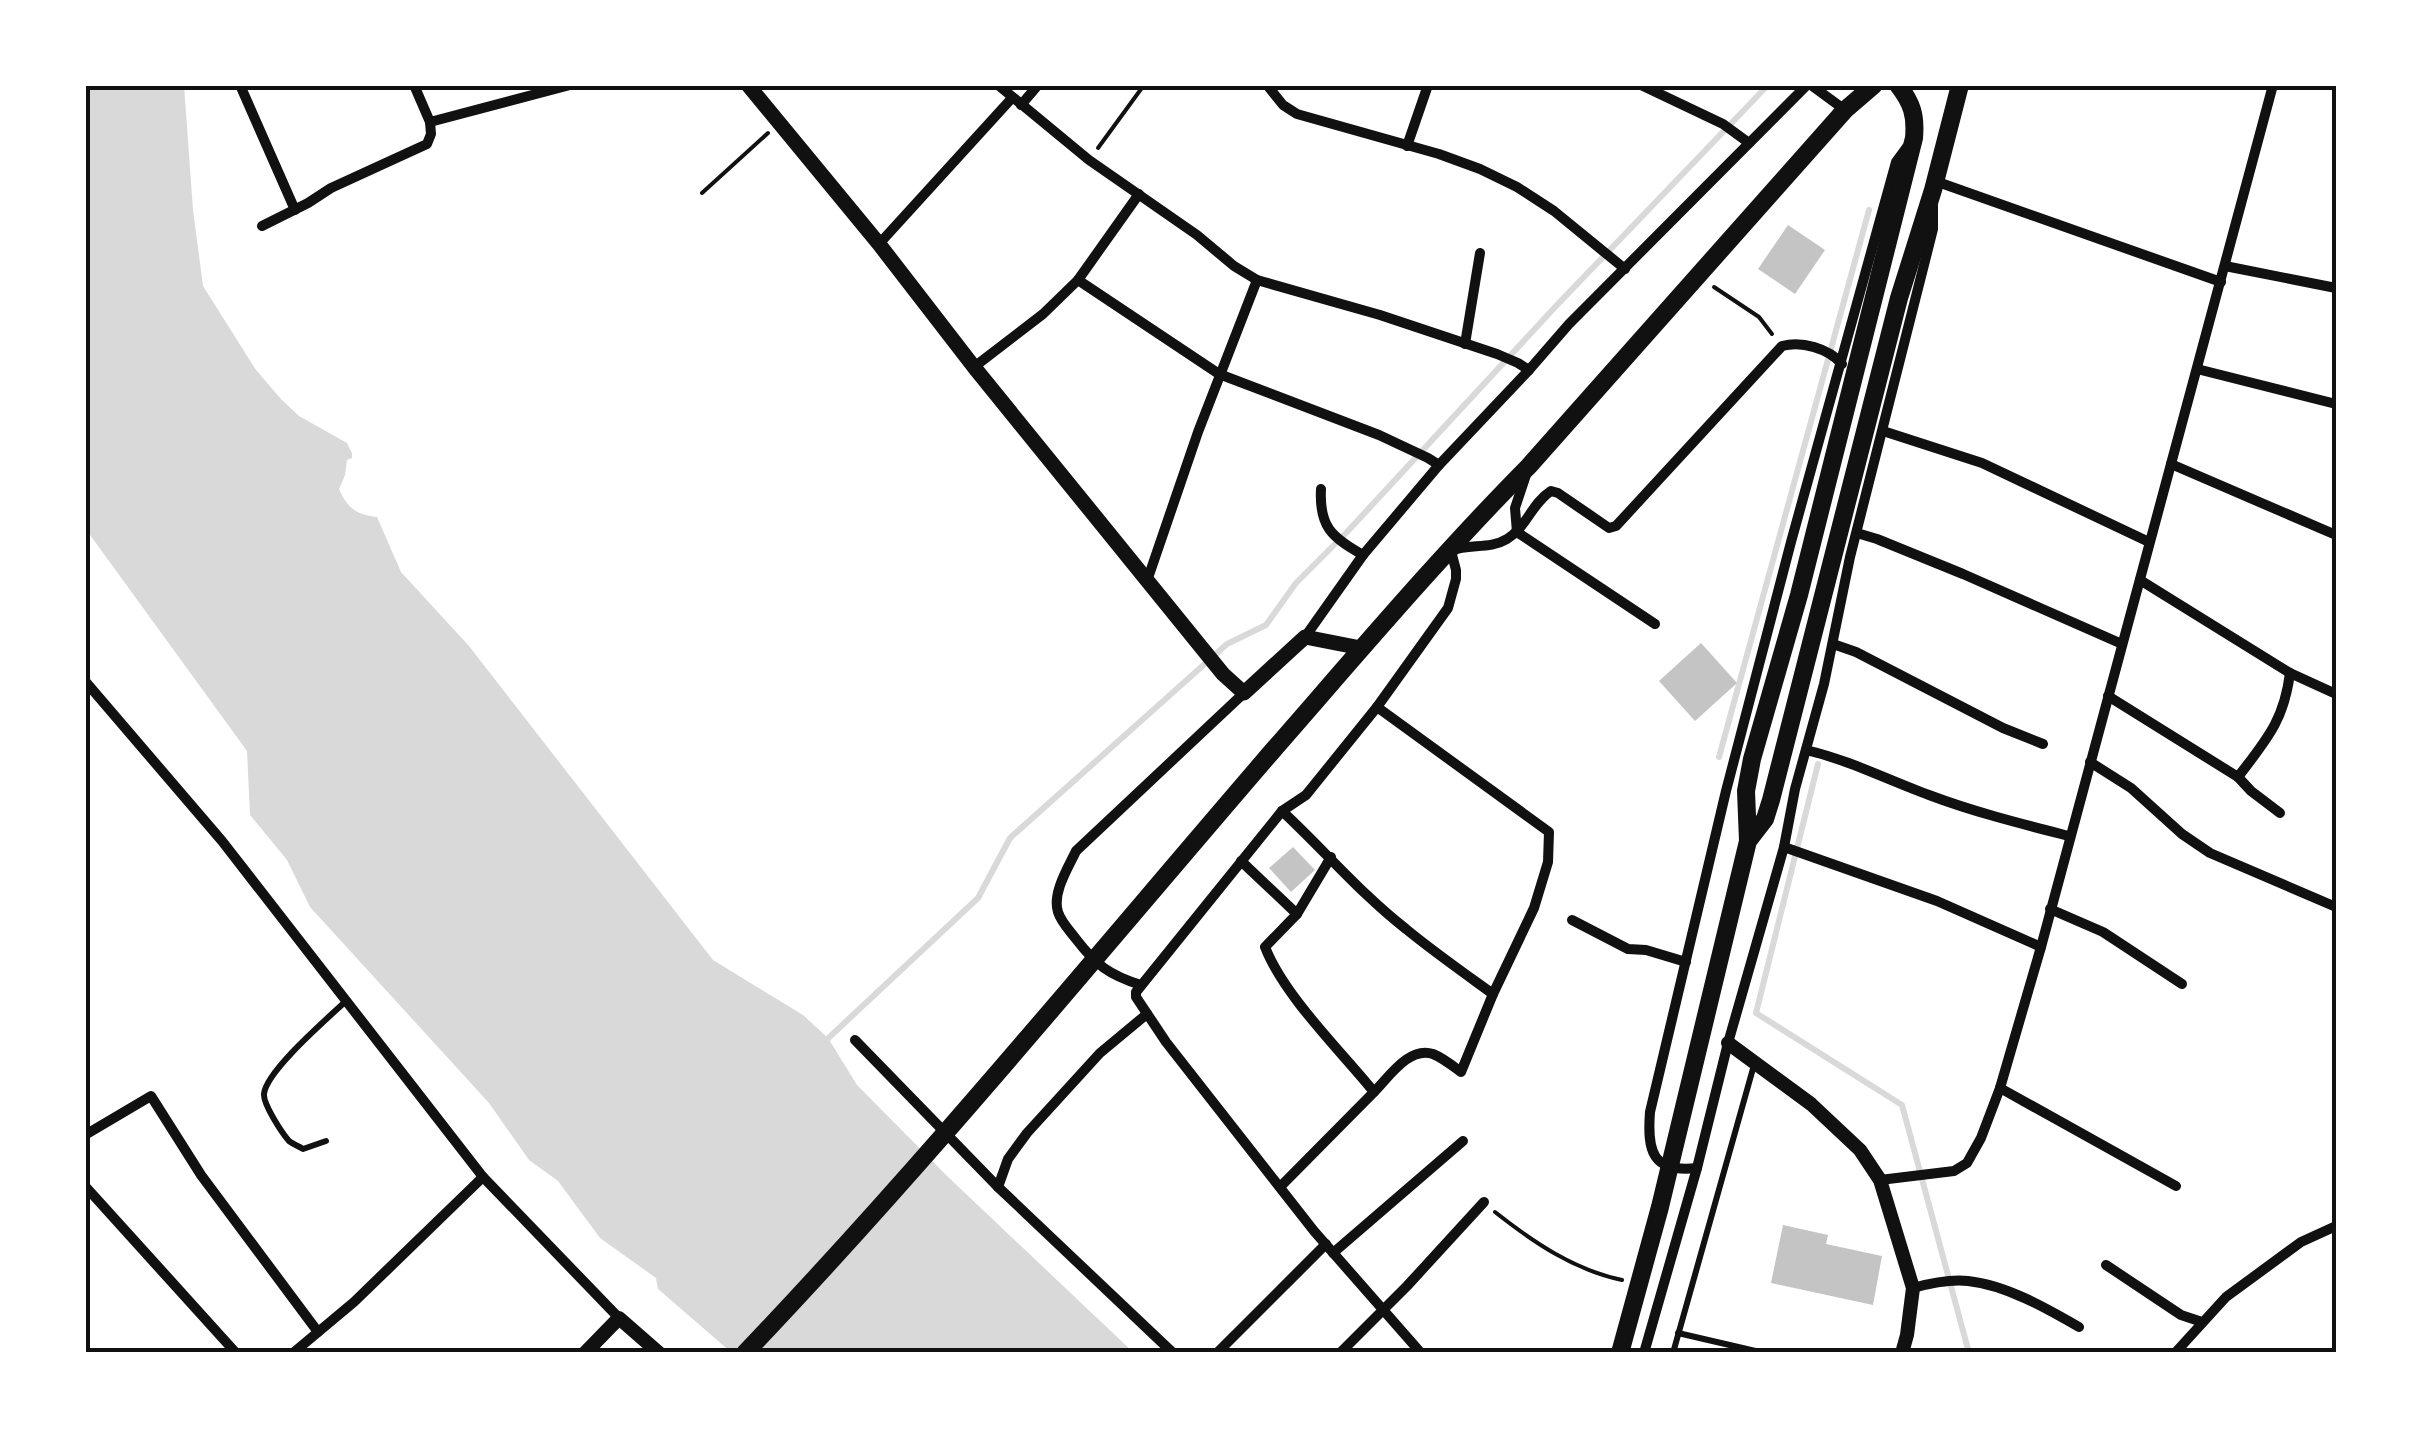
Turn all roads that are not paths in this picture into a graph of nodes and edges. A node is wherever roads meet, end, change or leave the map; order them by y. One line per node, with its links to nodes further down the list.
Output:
1 (240, 85): 23 (street)
2 (414, 85): 17 (street)
3 (570, 85): 17 (street)
4 (748, 85): 25 (main road)
5 (998, 85): 15 (street)
6 (1038, 85): 15 (street)
7 (1267, 85): 20 (street)
8 (1428, 85): 20 (street)
9 (1641, 85): 19 (street)
10 (1809, 85): 16 (street); 19 (street)
11 (1874, 85): 16 (main road)
12 (1898, 85): 18 (main road)
13 (1960, 85): 21 (main road)
14 (2273, 85): 27 (street)
15 (1016, 102): 22 (street); 25 (street)
16 (1845, 110): 45 (main road)
17 (430, 122): 23 (street)
18 (1914, 138): 33 (main road); 36 (street)
19 (1749, 143): 28 (street)
20 (1407, 146): 28 (street)
21 (1934, 185): 31 (street); 34 (main road); 42 (street)
22 (1139, 194): 29 (street); 30 (street)
23 (295, 210): 24 (street)
24 (262, 226)
25 (879, 244): 37 (main road)
26 (1480, 254): 35 (street)
27 (2225, 266): 31 (street); 32 (street)
28 (1625, 269): 39 (street)
29 (1078, 280): 37 (street); 40 (street)
30 (1257, 280): 35 (street); 40 (street)
31 (2221, 282): 38 (street)
32 (2336, 288)
33 (1876, 293): 34 (main road); 53 (main road)
34 (1899, 298): 46 (main road)
35 (1465, 344): 39 (street)
36 (1838, 359): 48 (street); 51 (street)
37 (974, 367): 57 (main road)
38 (2197, 369): 41 (street); 43 (street)
39 (1529, 370): 44 (street)
40 (1219, 374): 44 (street); 57 (street)
41 (2336, 404)
42 (1886, 431): 46 (street); 52 (street)
43 (2171, 464): 50 (street); 52 (street)
44 (1439, 465): 55 (street)
45 (1529, 466): 48 (street); 54 (main road)
46 (1863, 476): 49 (street); 78 (main road)
47 (1320, 489): 55 (street)
48 (1517, 532): 54 (street); 60 (street)
49 (1860, 534): 62 (street); 63 (street)
50 (2336, 535)
51 (1791, 542): 53 (street); 58 (street)
52 (2150, 542): 56 (street)
53 (1810, 549): 59 (main road)
54 (1451, 550): 64 (main road); 70 (street)
55 (1363, 554): 61 (street)
56 (2140, 580): 62 (street); 65 (street)
57 (1147, 581): 67 (main road)
58 (1779, 588): 59 (street); 87 (street)
59 (1799, 595): 78 (main road)
60 (1654, 624)
61 (1305, 637): 64 (main road); 67 (main road)
62 (2122, 644): 69 (street)
63 (1836, 646): 71 (street); 72 (street)
64 (1361, 648): 123 (main road)
65 (2290, 673): 68 (street); 74 (street)
66 (85, 681): 91 (street)
67 (1244, 693): 89 (street)
68 (2336, 694)
69 (2108, 696): 73 (street); 74 (street)
70 (1376, 707): 75 (street); 90 (street)
71 (2043, 744)
72 (1806, 750): 77 (street); 79 (street)
73 (2090, 762): 77 (street); 82 (street)
74 (2238, 777): 76 (street)
75 (1282, 810): 80 (street); 81 (street)
76 (2280, 813)
77 (2069, 836): 83 (street)
78 (1748, 841): 128 (main road)
79 (1787, 849): 86 (street); 94 (street)
80 (1331, 857): 84 (street); 90 (street)
81 (1240, 860): 84 (street); 89 (street)
82 (2336, 907)
83 (2050, 909): 86 (street); 88 (street)
84 (1297, 914): 97 (street)
85 (1572, 920): 87 (street)
86 (2041, 948): 96 (street)
87 (1686, 962): 101 (street)
88 (2182, 984)
89 (1141, 985): 92 (street)
90 (1493, 994): 97 (street)
91 (346, 1001): 99 (lane); 102 (street)
92 (1147, 1014): 106 (street); 107 (street)
93 (855, 1040): 106 (street)
94 (1728, 1043): 95 (street); 101 (street)
95 (1754, 1064): 103 (street); 118 (lane)
96 (2000, 1088): 103 (street); 105 (street)
97 (1374, 1092): 107 (street)
98 (85, 1134): 117 (street)
99 (326, 1141)
100 (1463, 1141): 110 (street)
101 (1697, 1168): 129 (street)
102 (482, 1177): 114 (street); 117 (street)
103 (1880, 1180): 112 (street)
104 (85, 1186): 119 (street)
105 (2176, 1186)
106 (998, 1187): 124 (street)
107 (1280, 1187): 110 (street)
108 (1484, 1202): 113 (street)
109 (2336, 1226): 115 (street)
110 (1329, 1248): 113 (street); 125 (street)
111 (2106, 1265): 115 (street)
112 (1913, 1288): 116 (street); 132 (street)
113 (1383, 1309): 126 (street); 127 (street)
114 (619, 1318): 121 (street); 122 (street)
115 (2202, 1322): 133 (street)
116 (2078, 1327)
117 (318, 1332): 120 (street)
118 (1678, 1333): 130 (lane); 131 (lane)
119 (236, 1353)
120 (293, 1353)
121 (585, 1353)
122 (659, 1353)
123 (745, 1353)
124 (1174, 1353)
125 (1217, 1353)
126 (1340, 1353)
127 (1421, 1353)
128 (1620, 1353)
129 (1644, 1353)
130 (1673, 1353)
131 (1764, 1353)
132 (1902, 1353)
133 (2175, 1353)

